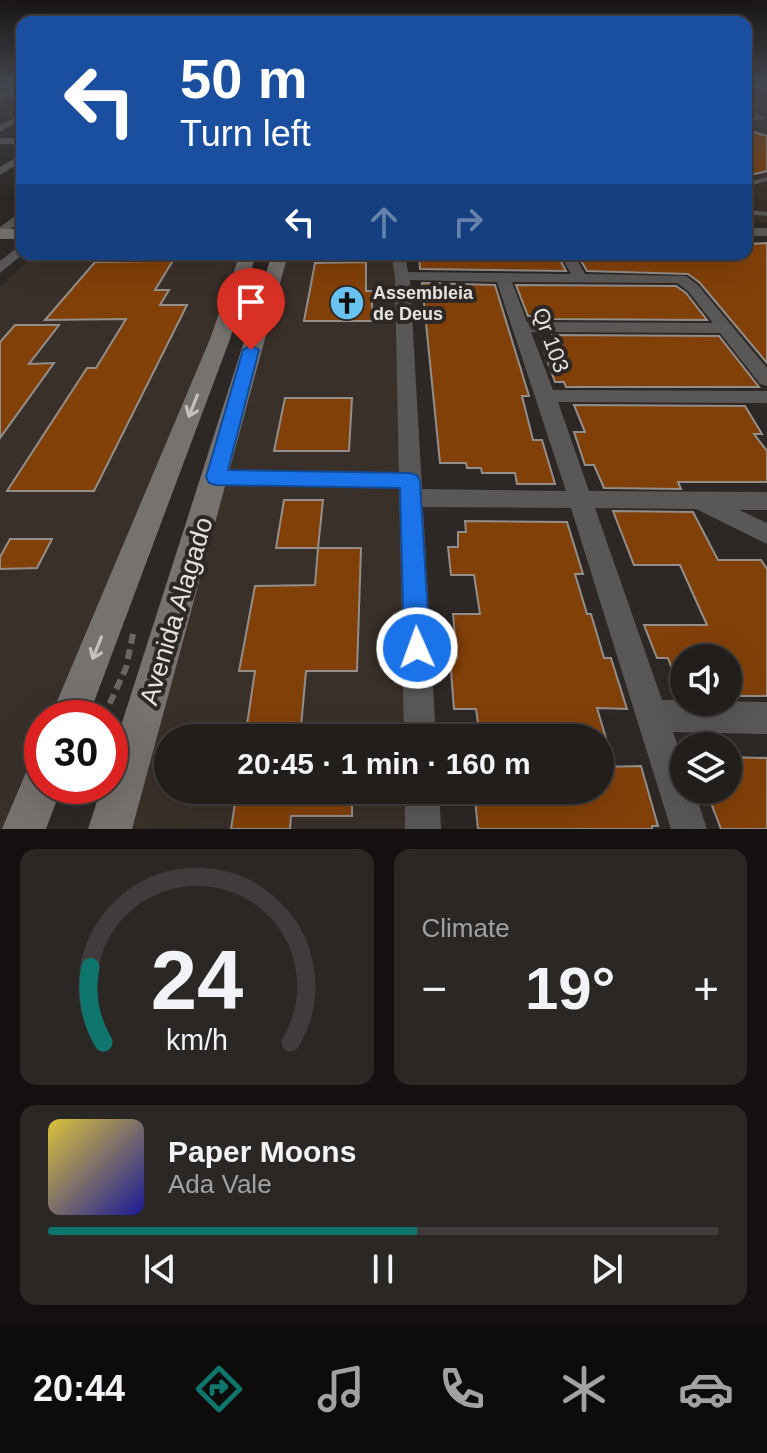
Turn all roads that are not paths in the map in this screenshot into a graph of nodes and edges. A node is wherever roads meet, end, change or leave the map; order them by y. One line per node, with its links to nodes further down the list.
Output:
1 (16, 220): 2 (street)
2 (0, 234)
3 (16, 254): 9 (street)
4 (245, 260): 15 (main road)
5 (246, 260): 12 (main road)
6 (278, 260): 12 (main road, Avenida Alagado)
7 (570, 260): 11 (street)
8 (400, 265): 10 (street); 21 (street)
9 (0, 269)
10 (503, 278): 11 (street); 13 (street, Qr 103)
11 (580, 278): 14 (street)
12 (259, 319): 19 (main road, Avenida Alagado)
13 (521, 327): 14 (street); 17 (street, Qr 103)
14 (724, 328): 16 (street)
15 (220, 339): 19 (main road); 26 (main road, one-way to 26)
16 (767, 380)
17 (546, 396): 18 (street, Qr 103); 22 (street)
18 (767, 397)
19 (236, 412): 20 (main road, Avenida Alagado)
20 (216, 477): 21 (lane); 33 (main road, Avenida Alagado)
21 (411, 489): 22 (street); 29 (street)
22 (581, 498): 23 (street); 27 (street)
23 (699, 500): 24 (street); 25 (street)
24 (767, 501)
25 (767, 534)
26 (76, 700)
27 (654, 716): 28 (street); 35 (street)
28 (767, 718)
29 (419, 724)
30 (34, 804): 32 (main road)
31 (422, 804): 34 (street)
32 (24, 829)
33 (110, 829)
34 (423, 829)
35 (689, 829)

